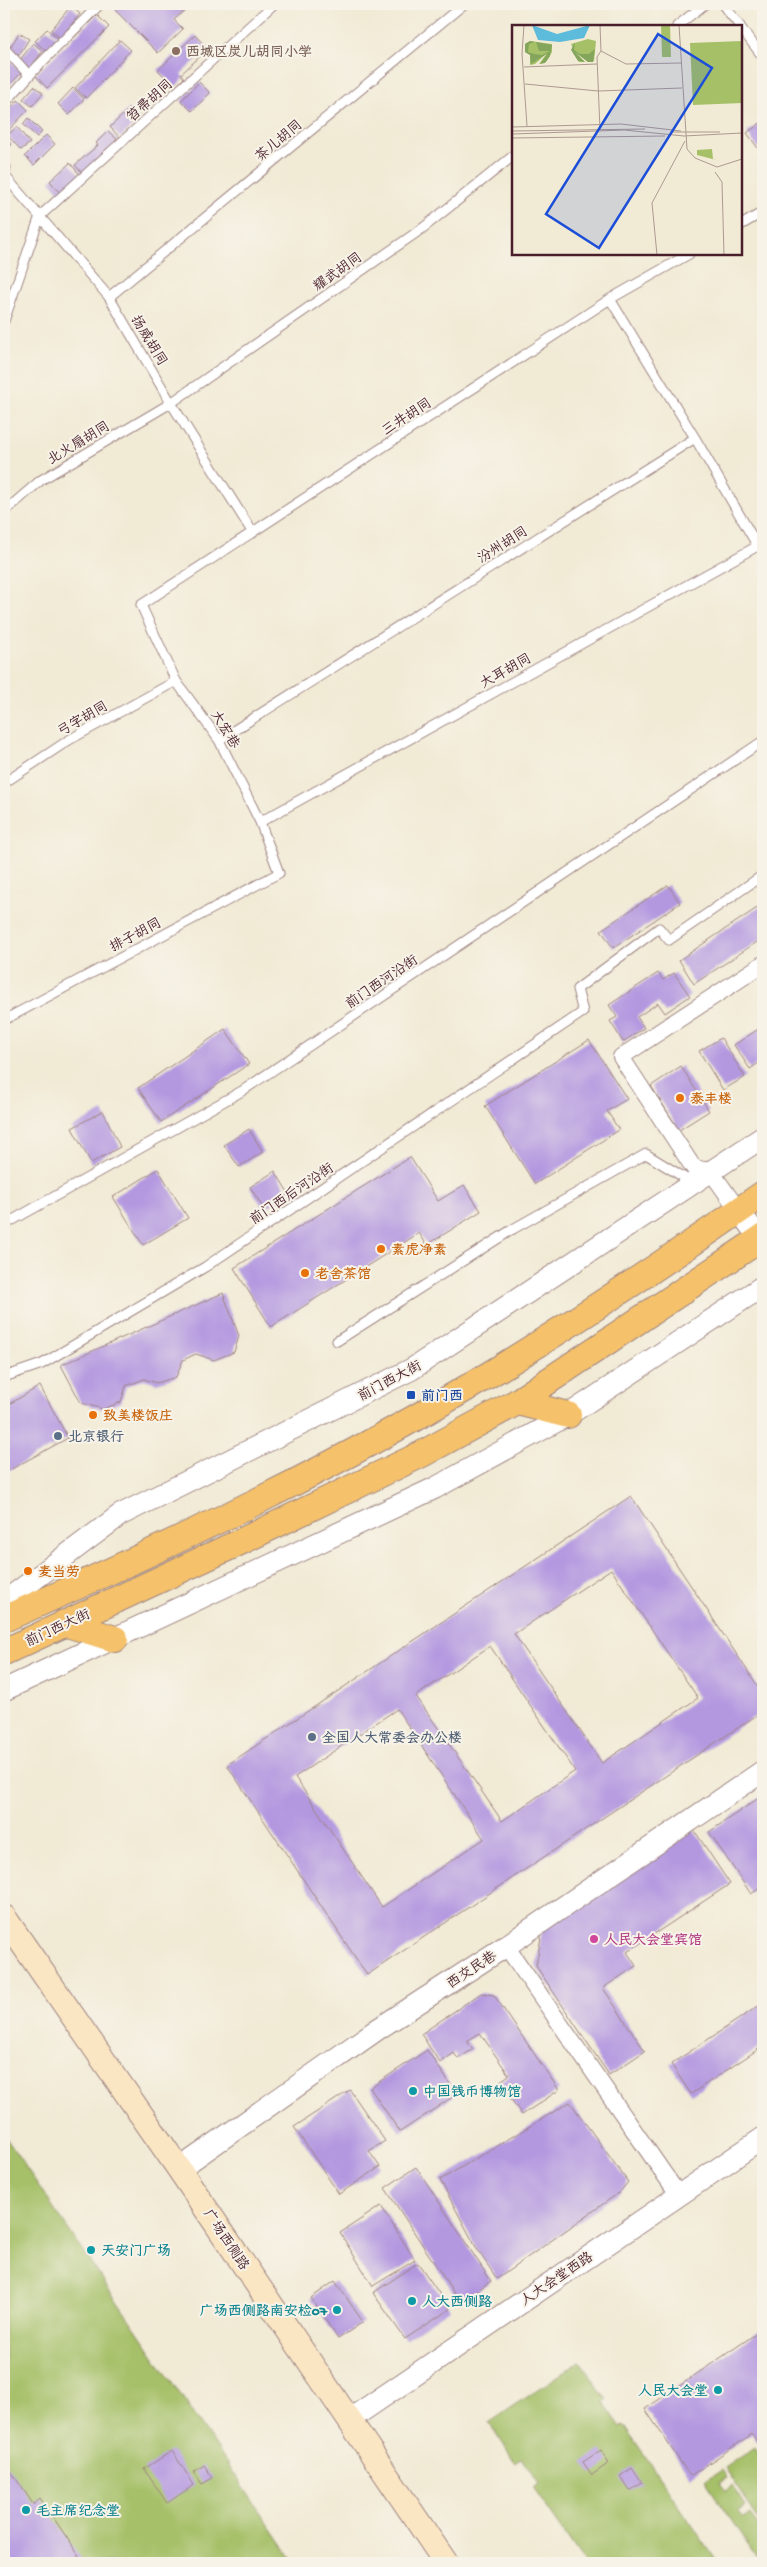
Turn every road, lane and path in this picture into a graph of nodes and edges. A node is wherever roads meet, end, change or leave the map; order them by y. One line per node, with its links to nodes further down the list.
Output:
1 (100, 4): 11 (lane)
2 (274, 4): 17 (lane, 笤帚胡同)
3 (464, 4): 20 (lane, 茶儿胡同)
4 (705, 4): 6 (lane)
5 (722, 4): 7 (lane)
6 (678, 25)
7 (738, 25)
8 (742, 30): 10 (lane)
9 (4, 48): 11 (lane)
10 (763, 57)
11 (29, 75): 12 (lane)
12 (4, 104)
13 (512, 157): 23 (lane, 耀武胡同)
14 (4, 163): 15 (lane)
15 (4, 174): 17 (lane, 扬威胡同)
16 (763, 212): 18 (lane)
17 (40, 216): 20 (lane, 扬威胡同); 22 (lane)
18 (742, 224)
19 (687, 255): 21 (lane, 三井胡同)
20 (109, 297): 23 (lane, 扬威胡同)
21 (610, 298): 24 (lane); 26 (lane, 三井胡同)
22 (4, 321)
23 (171, 403): 25 (lane, 北火扇胡同); 26 (lane, 扬威胡同)
24 (695, 438): 27 (lane); 30 (lane, 汾州胡同)
25 (4, 512)
26 (253, 533): 28 (lane, 三井胡同)
27 (760, 544): 33 (lane, 大耳胡同)
28 (141, 605): 29 (lane, 大宏巷)
29 (176, 681): 30 (lane, 大宏巷); 32 (lane, 弓字胡同)
30 (219, 740): 33 (lane, 大宏巷)
31 (763, 742): 42 (lane, 前门西河沿街)
32 (4, 783)
33 (260, 822): 34 (lane, 大宏巷)
34 (279, 873): 37 (lane, 排子胡同)
35 (763, 875): 46 (lane, 前门西后河沿街)
36 (763, 964): 39 (street)
37 (4, 1020)
38 (763, 1137): 39 (street, 前门西大街)
39 (704, 1179): 41 (street); 45 (lane); 49 (street, 前门西大街)
40 (763, 1194): 41 (main road, 前门西大街)
41 (739, 1211): 43 (street); 50 (main road, 前门西大街)
42 (4, 1225)
43 (762, 1240): 47 (main road, 前门西大街)
44 (763, 1286): 48 (street)
45 (337, 1341)
46 (4, 1377)
47 (517, 1402): 48 (main road); 51 (main road, 前门西大街)
48 (568, 1416): 52 (street)
49 (4, 1602)
50 (4, 1618)
51 (64, 1623): 52 (main road); 53 (main road, 前门西大街)
52 (115, 1639): 54 (street)
53 (4, 1652)
54 (4, 1690)
55 (763, 1771): 57 (street, 西交民巷)
56 (4, 1917): 59 (main road, 广场西侧路)
57 (506, 1946): 59 (street, 西交民巷); 60 (street)
58 (763, 2138): 60 (street, 人大会堂西路)
59 (179, 2168): 61 (main road, 广场西侧路)
60 (678, 2194): 61 (street, 人大会堂西路)
61 (349, 2420): 62 (main road, 广场西侧路)
62 (446, 2563)

